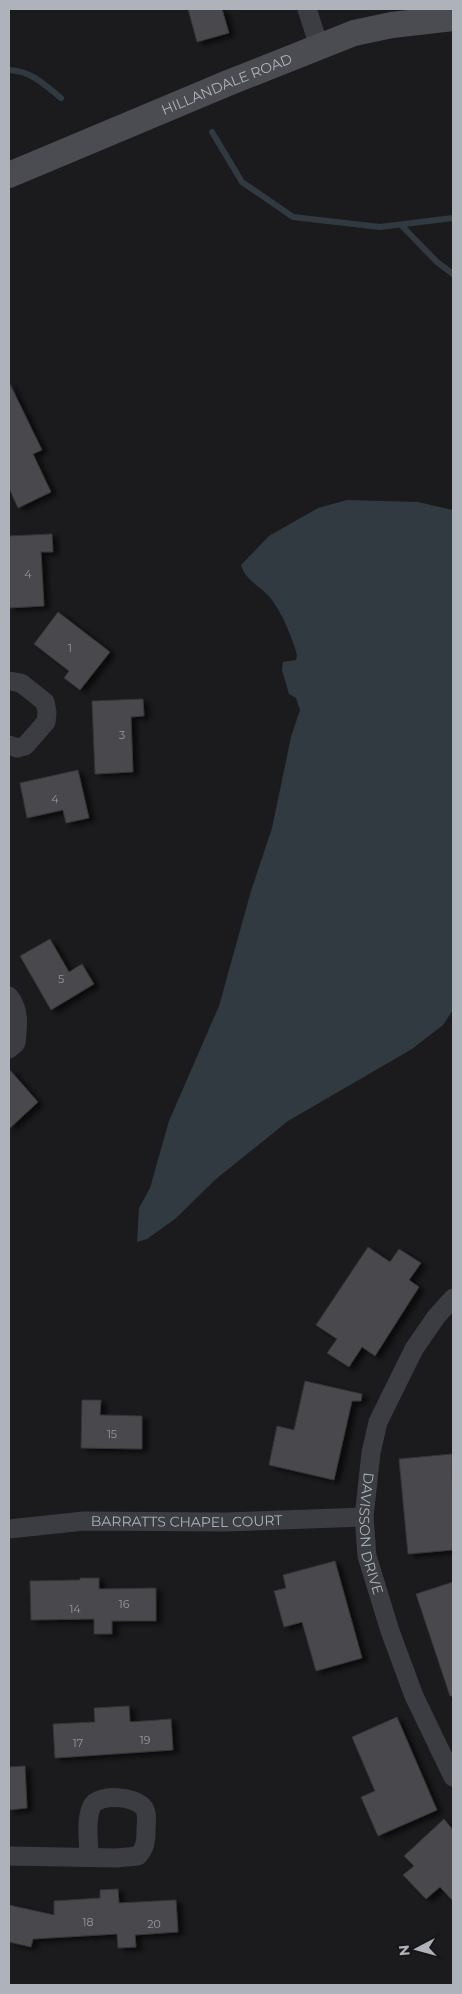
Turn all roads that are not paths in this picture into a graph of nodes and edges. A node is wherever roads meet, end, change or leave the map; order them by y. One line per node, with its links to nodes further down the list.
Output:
1 (307, 9): 3 (street)
2 (453, 18): 3 (street, HILLANDALE ROAD)
3 (319, 46): 4 (street, HILLANDALE ROAD)
4 (9, 175)
5 (9, 681): 6 (street)
6 (9, 745)
7 (9, 996): 8 (street)
8 (9, 1048)
9 (453, 1298): 10 (street, DAVISSON DRIVE)
10 (364, 1517): 11 (street, BARRATTS CHAPEL COURT); 12 (street, DAVISSON DRIVE)
11 (9, 1529)
12 (453, 1777)
13 (9, 1856): 14 (street)
14 (89, 1857)

